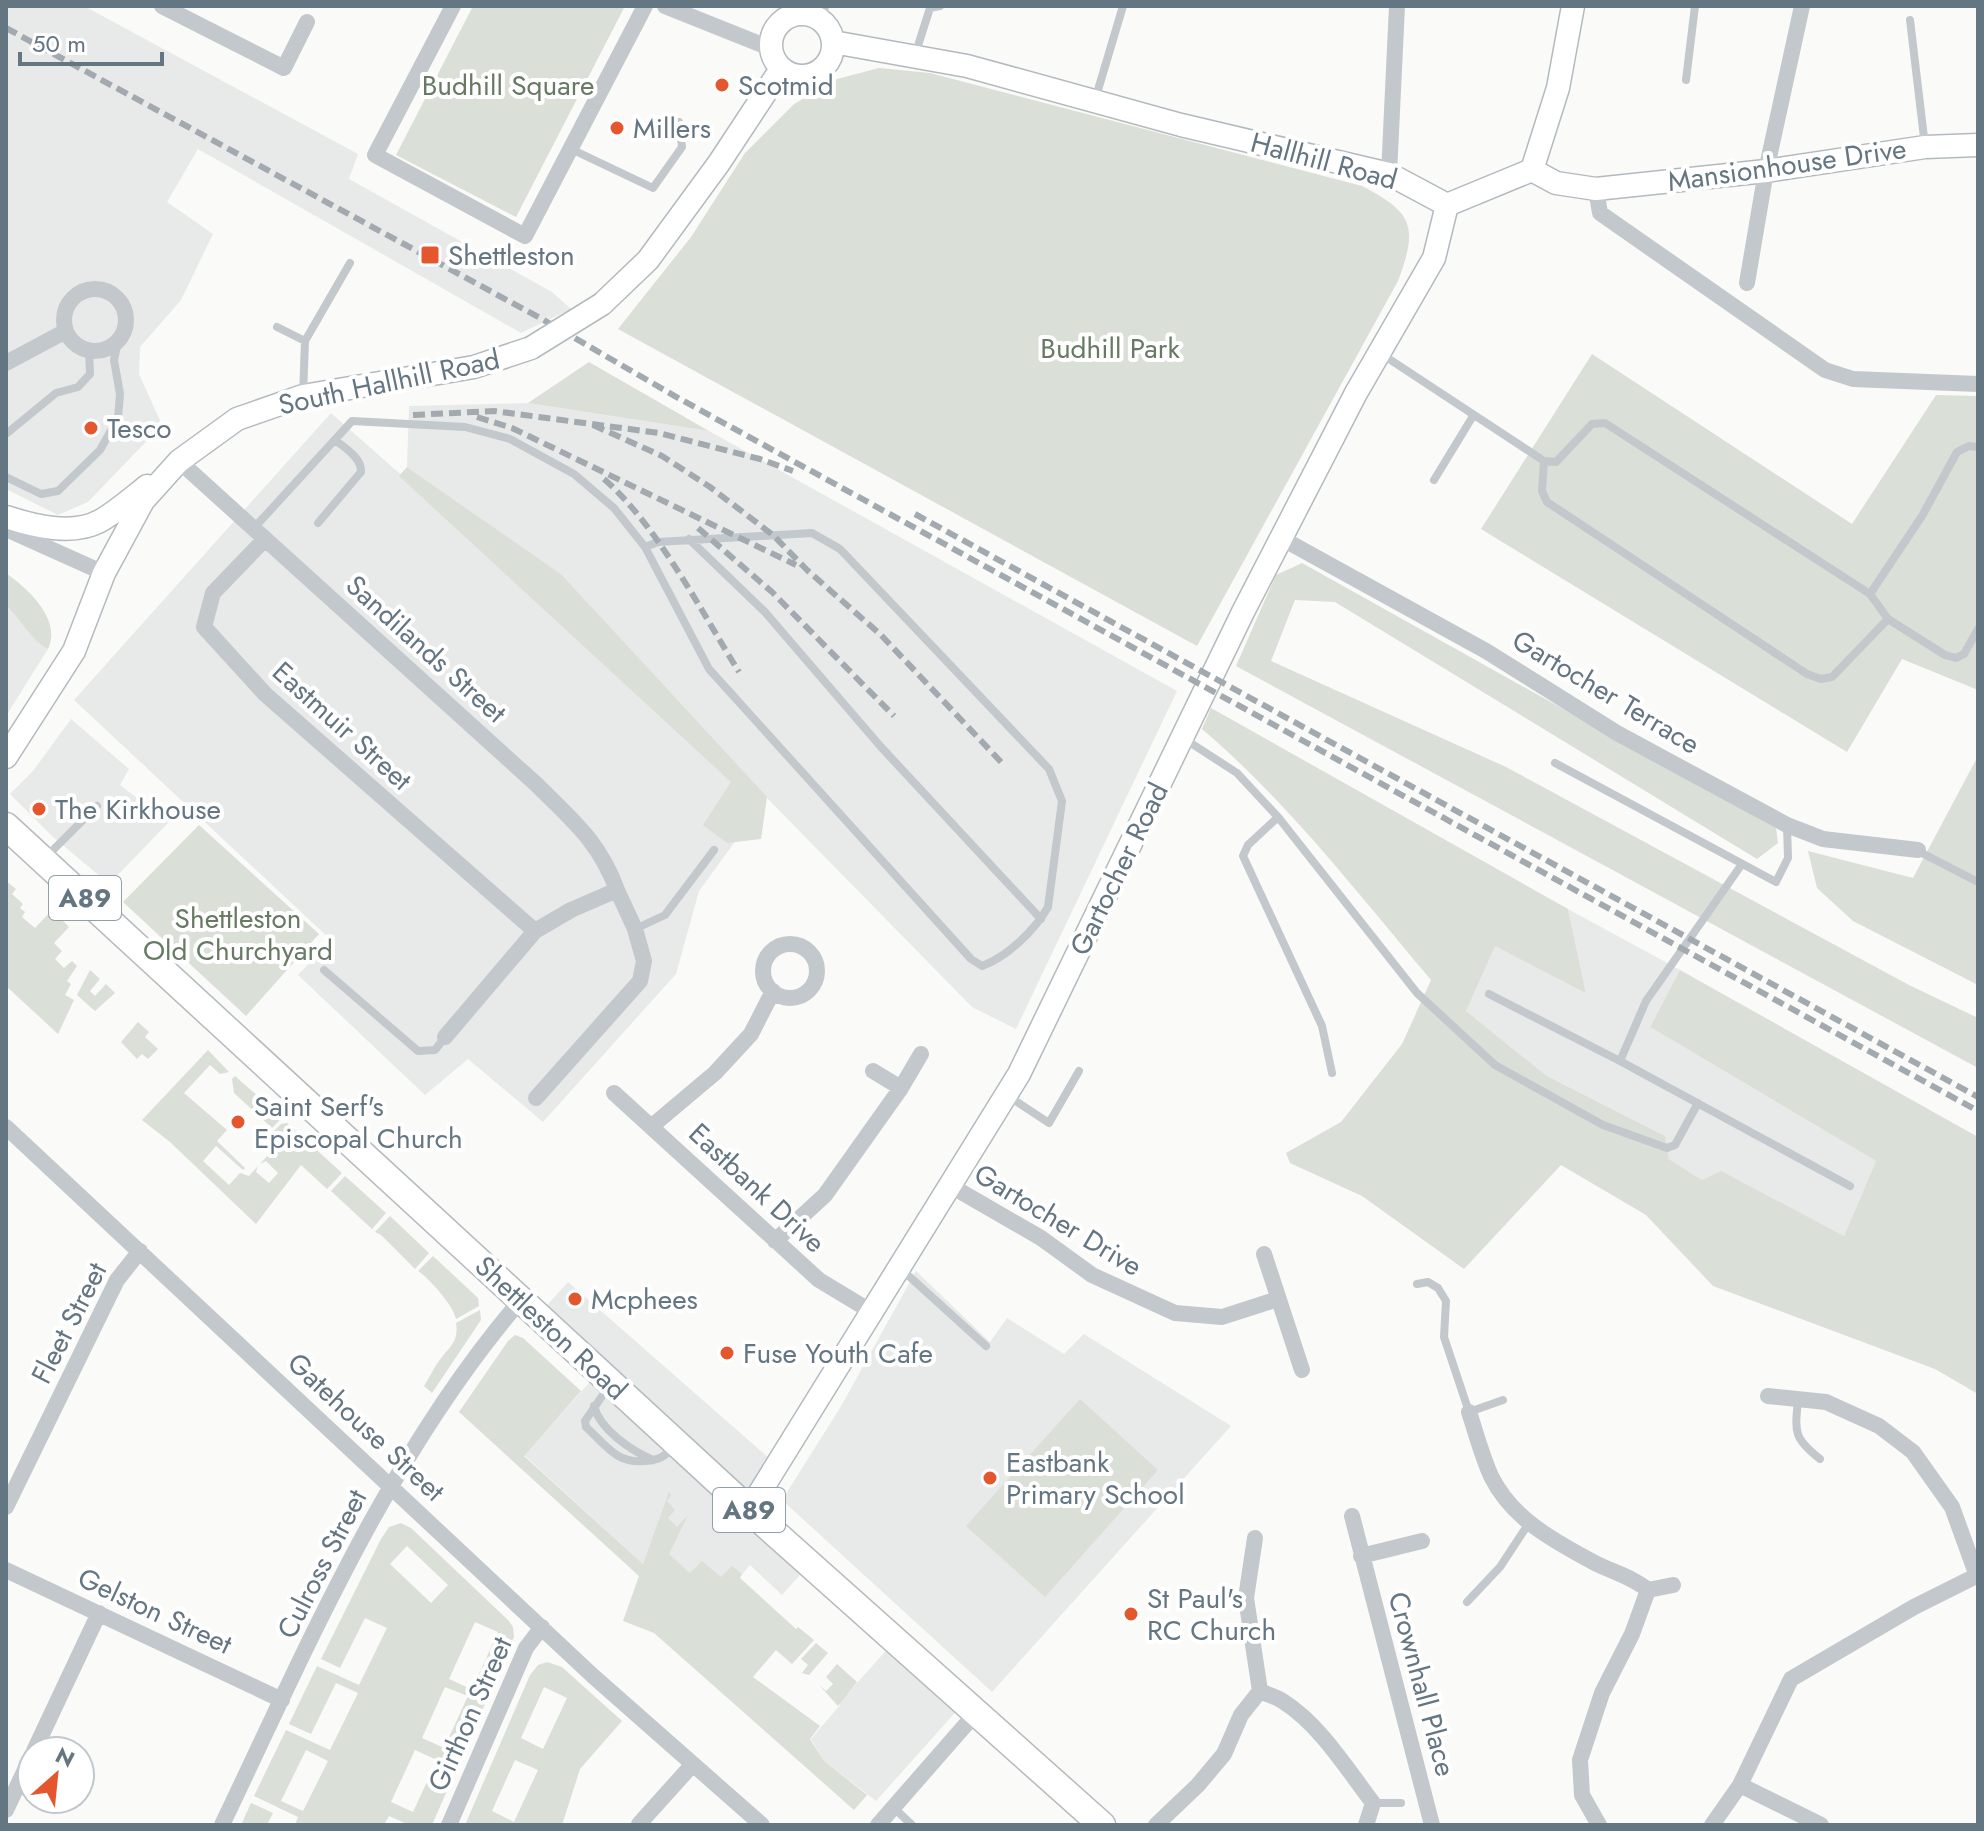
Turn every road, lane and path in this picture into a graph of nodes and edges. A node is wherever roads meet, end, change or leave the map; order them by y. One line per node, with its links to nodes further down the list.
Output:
1 (453, 6): 23 (street)
2 (645, 6): 23 (street)
3 (665, 6): 15 (street)
4 (940, 6): 16 (lane)
5 (1123, 6): 19 (lane)
6 (1397, 6): 26 (street)
7 (1573, 6): 24 (street)
8 (1695, 6): 18 (lane)
9 (1802, 6): 25 (street)
10 (171, 8): 13 (street)
11 (819, 12): 14 (street); 15 (street)
12 (1910, 20): 22 (lane)
13 (307, 22)
14 (833, 42): 16 (street, Hallhill Road); 17 (street)
15 (770, 48): 17 (street)
16 (915, 56): 19 (street, Hallhill Road)
17 (781, 69): 39 (street, South Hallhill Road, bridge)
18 (1686, 80)
19 (1095, 101): 26 (street, Hallhill Road)
20 (679, 122): 23 (lane)
21 (1978, 145): 22 (street, Mansionhouse Drive)
22 (1925, 147): 25 (street, Mansionhouse Drive)
23 (571, 149)
24 (1532, 170): 27 (street); 28 (street)
25 (1766, 171): 27 (street, Mansionhouse Drive); 30 (street)
26 (1389, 174): 28 (street, Hallhill Road)
27 (1596, 189): 38 (street)
28 (1447, 205): 36 (street, Gartocher Road)
29 (350, 263): 34 (lane)
30 (1747, 283)
31 (277, 327): 34 (lane)
32 (66, 331): 33 (street); 35 (street); 37 (street)
33 (118, 341): 35 (street); 46 (lane)
34 (305, 341): 39 (lane)
35 (89, 350): 41 (lane)
36 (1379, 353): 40 (lane); 52 (street, Gartocher Road)
37 (6, 363)
38 (1978, 384)
39 (303, 396): 44 (street, South Hallhill Road)
40 (1473, 416): 45 (lane); 47 (lane)
41 (6, 434)
42 (335, 440): 49 (lane); 51 (lane); 54 (lane)
43 (1978, 447): 56 (lane)
44 (179, 461): 48 (street); 51 (street, Sandilands Street); 55 (street, South Hallhill Road)
45 (1544, 461): 56 (lane); 57 (lane)
46 (6, 477)
47 (1434, 480)
48 (6, 517)
49 (318, 523)
50 (6, 529): 55 (street)
51 (260, 533): 71 (street, Sandilands Street); 74 (street, Eastmuir Street)
52 (1281, 538): 59 (street, Gartocher Road); 64 (street, Gartocher Terrace)
53 (689, 539): 54 (lane); 72 (lane); 72 (lane)
54 (645, 547): 72 (lane)
55 (104, 573): 60 (street, South Hallhill Road)
56 (1870, 594): 57 (lane)
57 (1888, 619): 58 (lane)
58 (1978, 629)
59 (1182, 738): 63 (lane); 86 (street, Gartocher Road)
60 (6, 757)
61 (1555, 763): 69 (lane)
62 (97, 806): 68 (lane)
63 (1278, 817): 83 (lane); 88 (lane)
64 (1787, 825): 67 (street, Gartocher Terrace); 69 (lane)
65 (6, 826): 68 (main road, Shettleston Road / A89)
66 (714, 850): 73 (lane)
67 (1918, 850): 70 (lane)
68 (43, 859): 99 (main road, Shettleston Road / A89)
69 (1742, 864): 80 (lane)
70 (1978, 882)
71 (617, 890): 73 (street, Sandilands Street); 74 (street)
72 (1041, 919)
73 (635, 929): 87 (street, Sandilands Street)
74 (535, 931): 78 (street)
75 (324, 970): 78 (lane)
76 (773, 991): 89 (street)
77 (1489, 994): 80 (lane)
78 (445, 1037)
79 (921, 1054): 84 (street)
80 (1620, 1061): 88 (lane)
81 (873, 1071): 84 (street)
82 (1079, 1071): 86 (lane)
83 (1332, 1073)
84 (901, 1088): 93 (street)
85 (614, 1093): 89 (street, Eastbank Drive)
86 (1007, 1095): 91 (street, Gartocher Road)
87 (536, 1098)
88 (1698, 1103): 92 (lane)
89 (652, 1126): 93 (street, Eastbank Drive)
90 (6, 1127): 94 (street, Gatehouse Street)
91 (951, 1186): 96 (street, Gartocher Road); 98 (street, Gartocher Drive)
92 (1850, 1186)
93 (775, 1241): 100 (street, Eastbank Drive)
94 (140, 1251): 112 (street, Gatehouse Street); 113 (street, Fleet Street)
95 (1264, 1254): 98 (street)
96 (899, 1268): 100 (street, Gartocher Road); 101 (lane)
97 (1417, 1284): 108 (lane)
98 (1278, 1299): 102 (street)
99 (520, 1301): 103 (main road, Shettleston Road / A89); 112 (street, Culross Street)
100 (872, 1312): 114 (street, Gartocher Road)
101 (986, 1346)
102 (1302, 1370)
103 (611, 1384): 107 (lane); 109 (main road, Shettleston Road / A89)
104 (1768, 1396): 105 (street)
105 (1798, 1399): 110 (lane); 121 (street)
106 (1503, 1400): 108 (lane)
107 (594, 1406): 111 (lane); 111 (lane)
108 (1469, 1412): 116 (street)
109 (676, 1444): 111 (lane); 114 (main road, Shettleston Road / A89)
110 (1820, 1459)
111 (654, 1460)
112 (392, 1486): 126 (street, Gatehouse Street); 128 (street, Culross Street)
113 (6, 1507)
114 (749, 1510): 129 (main road, Shettleston Road / A89)
115 (1352, 1516): 119 (street, Crownhall Place)
116 (1529, 1522): 123 (street); 124 (lane)
117 (1255, 1538): 127 (street)
118 (1422, 1541): 119 (street)
119 (1361, 1556): 147 (street, Crownhall Place)
120 (6, 1570): 125 (street, Gelston Street)
121 (1978, 1576): 132 (street)
122 (1673, 1585): 123 (street)
123 (1648, 1590): 148 (street)
124 (1467, 1602)
125 (99, 1613): 128 (street, Gelston Street); 130 (street)
126 (542, 1627): 131 (street, Gatehouse Street); 140 (street, Girthon Street)
127 (1260, 1691): 134 (street); 145 (street)
128 (282, 1700): 139 (street, Culross Street)
129 (975, 1714): 136 (street); 144 (main road, Shettleston Road / A89)
130 (41, 1735)
131 (693, 1764): 138 (street); 141 (street, Gatehouse Street)
132 (1740, 1785): 149 (street); 150 (street)
133 (16, 1789): 137 (street)
134 (1373, 1803): 135 (lane); 146 (street)
135 (1401, 1803)
136 (893, 1807): 142 (street); 143 (lane)
137 (6, 1810)
138 (639, 1824)
139 (222, 1825)
140 (449, 1825)
141 (762, 1825)
142 (878, 1825)
143 (912, 1825)
144 (1102, 1825)
145 (1156, 1825)
146 (1366, 1825)
147 (1432, 1825)
148 (1599, 1825)
149 (1712, 1825)
150 (1821, 1825)

